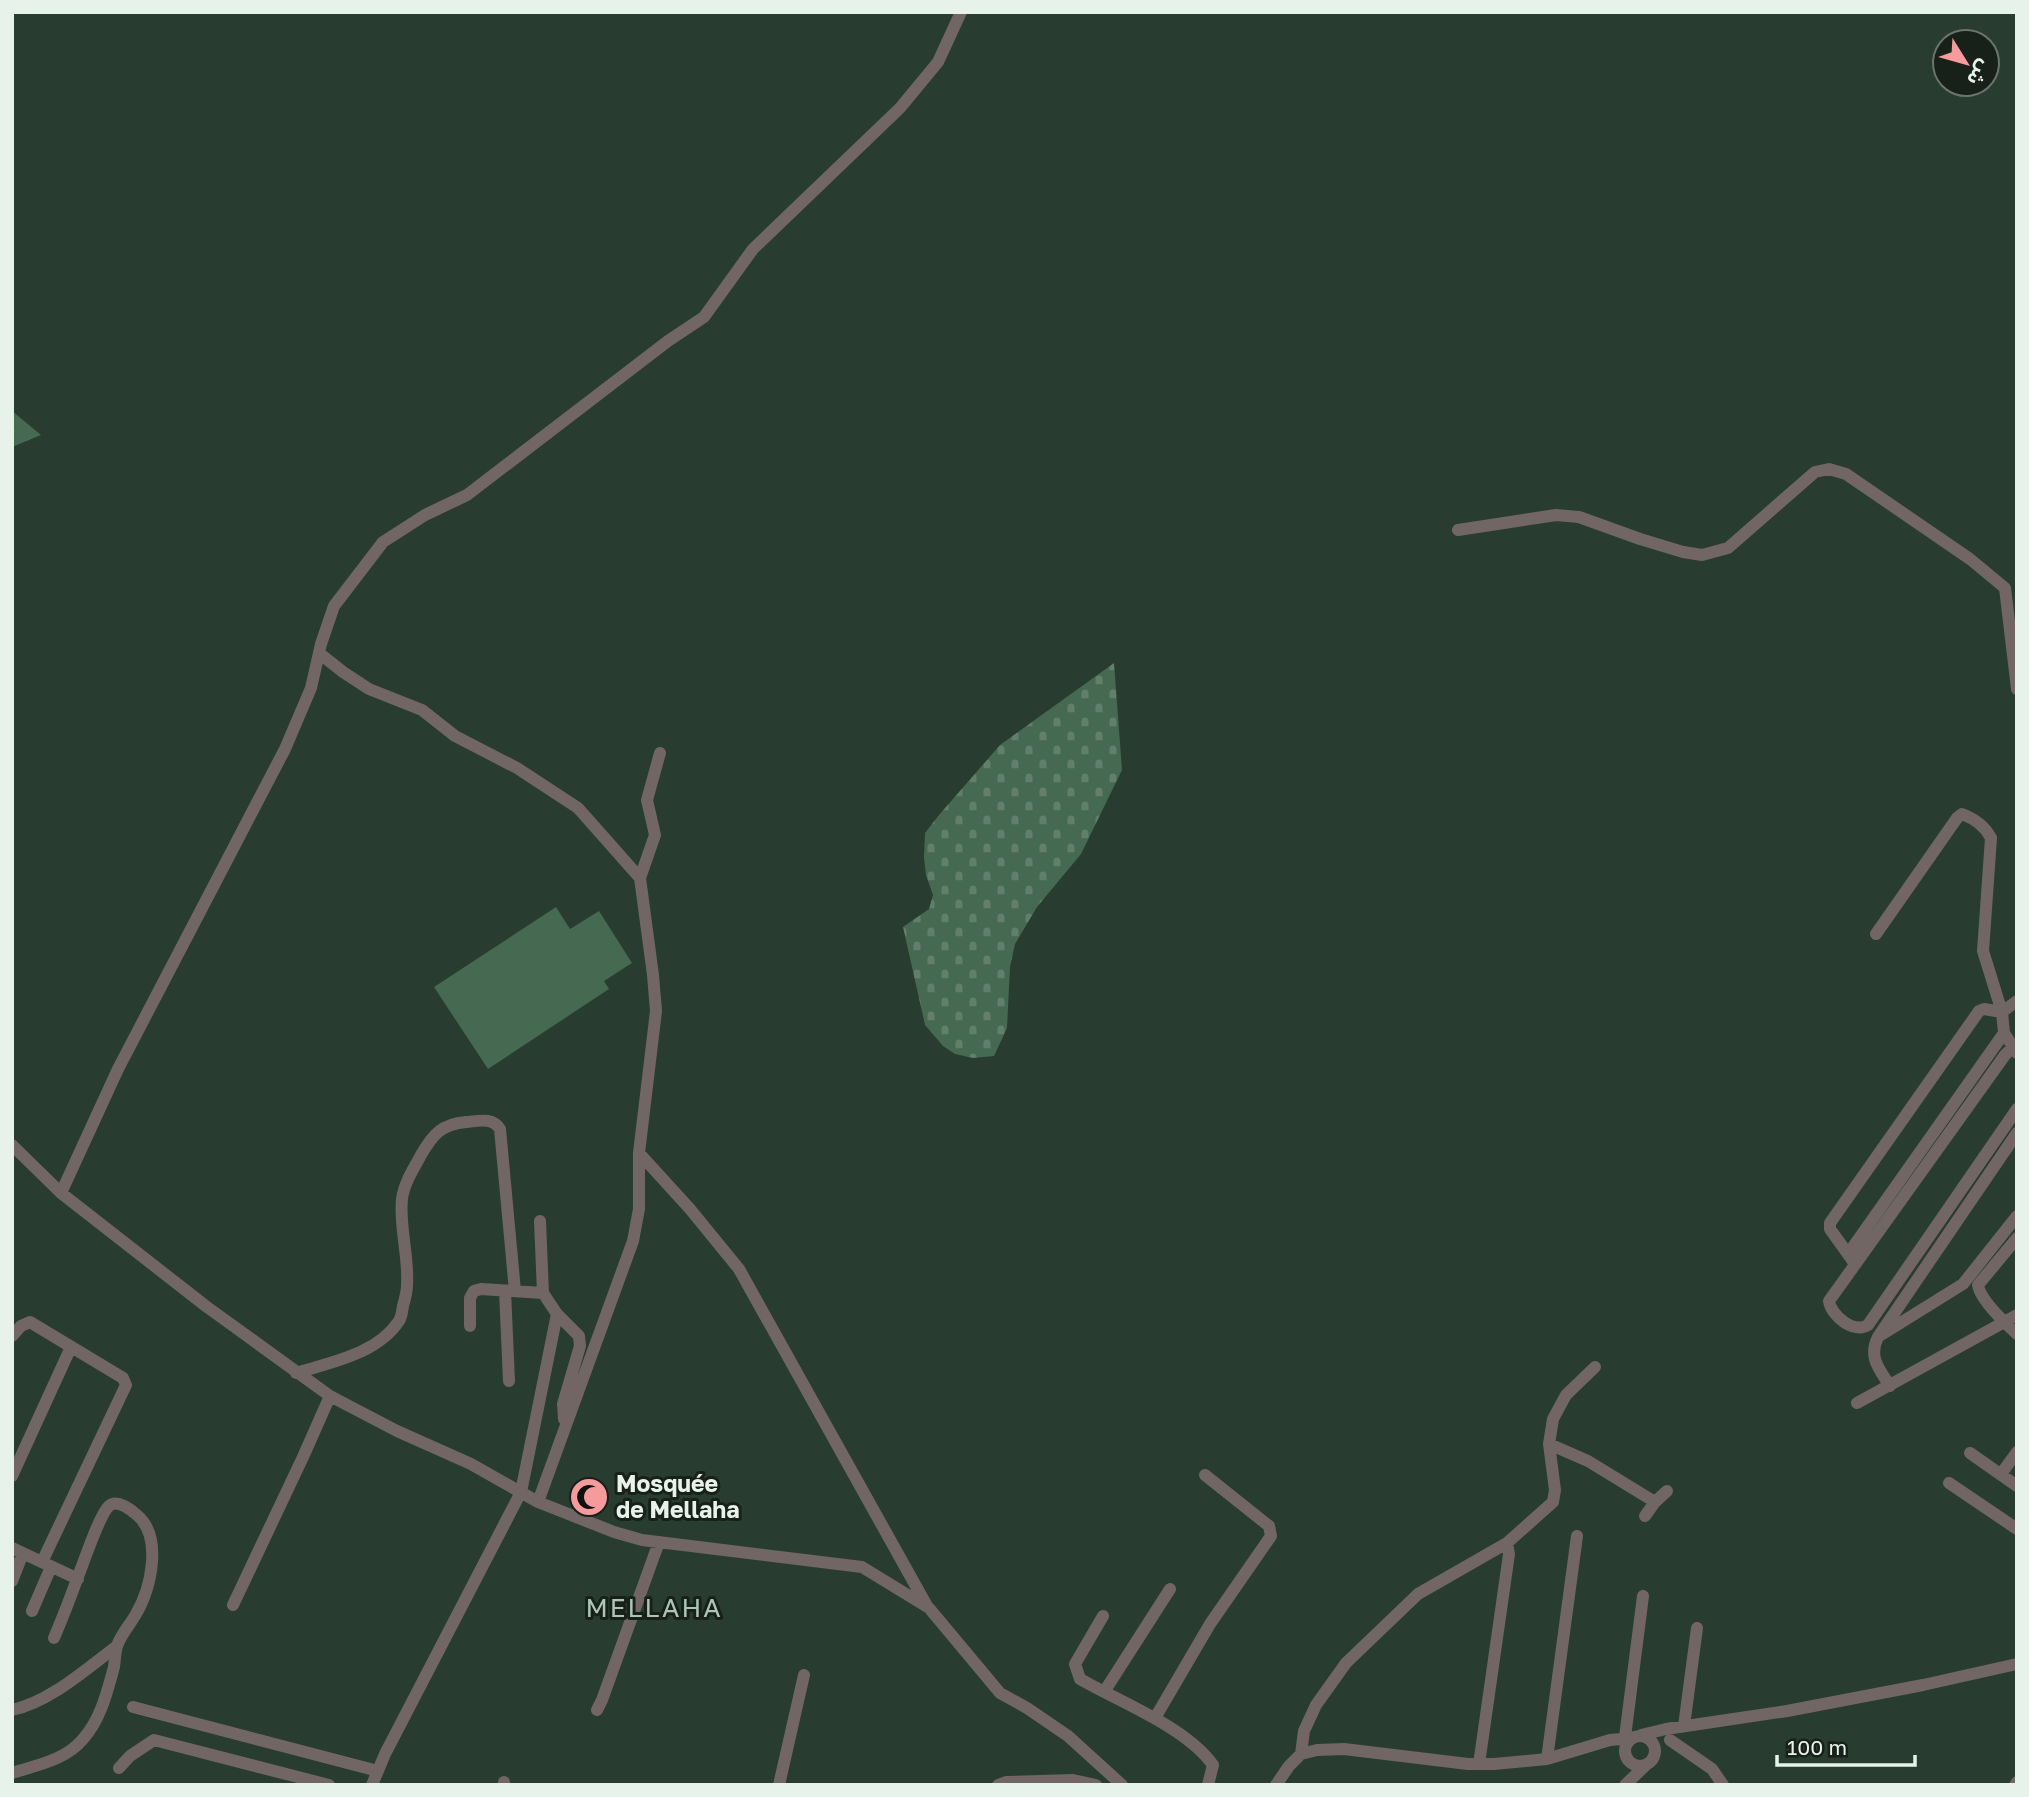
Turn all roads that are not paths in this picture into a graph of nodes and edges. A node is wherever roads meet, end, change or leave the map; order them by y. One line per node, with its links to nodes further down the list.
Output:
1 (961, 12): 3 (street)
2 (1458, 530): 4 (street)
3 (319, 653): 6 (street); 16 (street)
4 (2017, 689)
5 (660, 753): 6 (street)
6 (640, 878): 15 (street)
7 (1876, 934): 9 (street)
8 (2017, 1001): 9 (street)
9 (2001, 1012): 10 (street); 20 (street)
10 (2004, 1033): 11 (street); 20 (street)
11 (2015, 1050): 20 (street)
12 (2017, 1110): 20 (street)
13 (2017, 1133): 29 (street)
14 (12, 1145): 16 (street)
15 (639, 1153): 37 (street); 62 (street)
16 (61, 1193): 32 (street)
17 (2017, 1216): 29 (street)
18 (540, 1221): 22 (street)
19 (2017, 1238): 25 (street)
20 (1852, 1259)
21 (510, 1291): 22 (street); 26 (street); 32 (street); 33 (street)
22 (543, 1293): 23 (street)
23 (557, 1314): 37 (street); 47 (street)
24 (2017, 1315): 25 (street)
25 (2004, 1323): 27 (street); 34 (street)
26 (470, 1326)
27 (2017, 1334)
28 (12, 1336): 30 (street)
29 (1878, 1336): 34 (street)
30 (71, 1347): 43 (street); 56 (street)
31 (1595, 1367): 38 (street)
32 (296, 1373): 35 (street)
33 (509, 1381)
34 (1890, 1386): 36 (street)
35 (330, 1396): 47 (street); 61 (street)
36 (1857, 1404)
37 (564, 1427): 48 (street)
38 (1549, 1444): 49 (street); 54 (street)
39 (2017, 1452): 41 (street)
40 (1970, 1453): 41 (street)
41 (2001, 1474): 45 (street)
42 (1206, 1475): 74 (street)
43 (12, 1476)
44 (1949, 1483): 51 (street)
45 (2017, 1486)
46 (1667, 1491): 49 (street)
47 (521, 1492): 48 (street); 86 (street)
48 (538, 1502): 53 (street)
49 (1655, 1502): 50 (street)
50 (1645, 1516)
51 (2017, 1529)
52 (1577, 1536): 82 (street)
53 (659, 1542): 62 (street); 73 (street)
54 (1507, 1543): 79 (street); 83 (street)
55 (18, 1551): 56 (street); 58 (street)
56 (46, 1565): 57 (street); 63 (street)
57 (78, 1579): 66 (street); 67 (street)
58 (12, 1581)
59 (1170, 1589): 70 (street)
60 (1643, 1596): 76 (street)
61 (233, 1605)
62 (929, 1608): 93 (street)
63 (32, 1611)
64 (1103, 1616): 70 (street)
65 (1698, 1628): 75 (street)
66 (54, 1638)
67 (117, 1646): 72 (street); 87 (street)
68 (2017, 1664): 75 (street)
69 (804, 1675): 90 (street)
70 (1104, 1692): 74 (street)
71 (133, 1706): 86 (street)
72 (12, 1710)
73 (597, 1710)
74 (1155, 1718): 94 (street)
75 (1689, 1725): 76 (street); 77 (street)
76 (1633, 1737): 78 (street); 80 (street); 81 (street)
77 (1670, 1740): 80 (street); 97 (street)
78 (1590, 1746): 81 (street); 82 (street)
79 (1301, 1754): 83 (street); 95 (street)
80 (1655, 1754): 84 (street)
81 (1625, 1757): 84 (street); 96 (street)
82 (1547, 1759): 83 (street)
83 (1479, 1764)
84 (1645, 1766): 96 (street)
85 (119, 1768): 88 (street)
86 (378, 1770): 89 (street)
87 (12, 1773)
88 (329, 1785)
89 (372, 1785)
90 (779, 1785)
91 (998, 1785): 92 (street)
92 (1096, 1785)
93 (1122, 1785)
94 (1208, 1785)
95 (1276, 1785)
96 (1625, 1785)
97 (1723, 1785)

